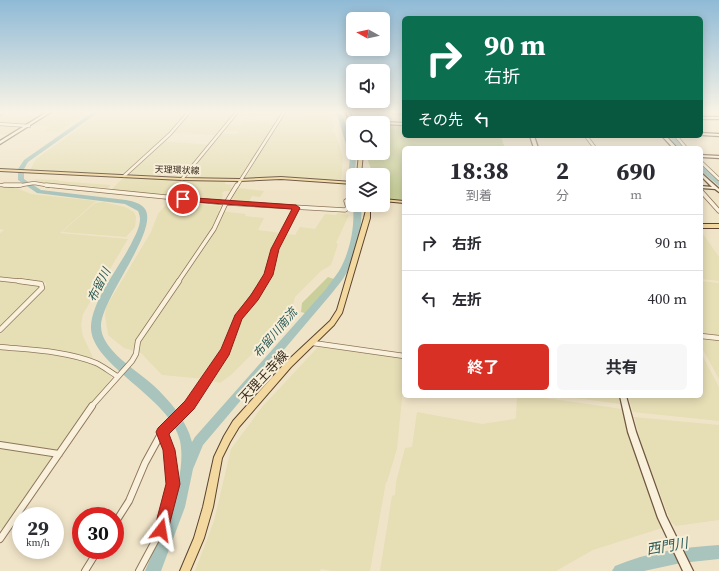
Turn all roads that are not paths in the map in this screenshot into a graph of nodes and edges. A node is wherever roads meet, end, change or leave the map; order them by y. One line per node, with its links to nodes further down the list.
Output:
1 (165, 139): 8 (street)
2 (215, 139): 10 (street)
3 (267, 139): 12 (street)
4 (703, 156): 5 (street)
5 (719, 157)
6 (703, 164): 11 (street)
7 (0, 170): 8 (main road, 天理環状線)
8 (124, 176): 10 (main road, 天理環状線)
9 (703, 176): 16 (street)
10 (182, 179): 12 (main road, 天理環状線)
11 (719, 179)
12 (240, 180): 13 (main road, 天理環状線); 20 (street)
13 (346, 183)
14 (0, 184): 20 (street)
15 (703, 187): 16 (street)
16 (717, 190)
17 (703, 193): 23 (street)
18 (390, 201): 19 (main road)
19 (402, 202)
20 (226, 203): 21 (street); 34 (street)
21 (296, 208): 22 (street); 36 (street)
22 (346, 209)
23 (719, 211)
24 (368, 212): 31 (main road, 天理王寺線)
25 (703, 225): 26 (main road)
26 (719, 226)
27 (0, 279): 28 (street)
28 (0, 330)
29 (703, 336): 30 (street)
30 (719, 338)
31 (312, 343): 33 (street); 44 (main road, 天理王寺線)
32 (0, 347): 34 (street)
33 (402, 356)
34 (118, 375): 38 (street)
35 (624, 398): 45 (street)
36 (163, 431): 39 (street); 43 (street)
37 (0, 445): 38 (street)
38 (59, 454): 40 (street)
39 (124, 509)
40 (0, 539)
41 (92, 559): 42 (street)
42 (85, 571)
43 (139, 571)
44 (185, 571)
45 (688, 571)

